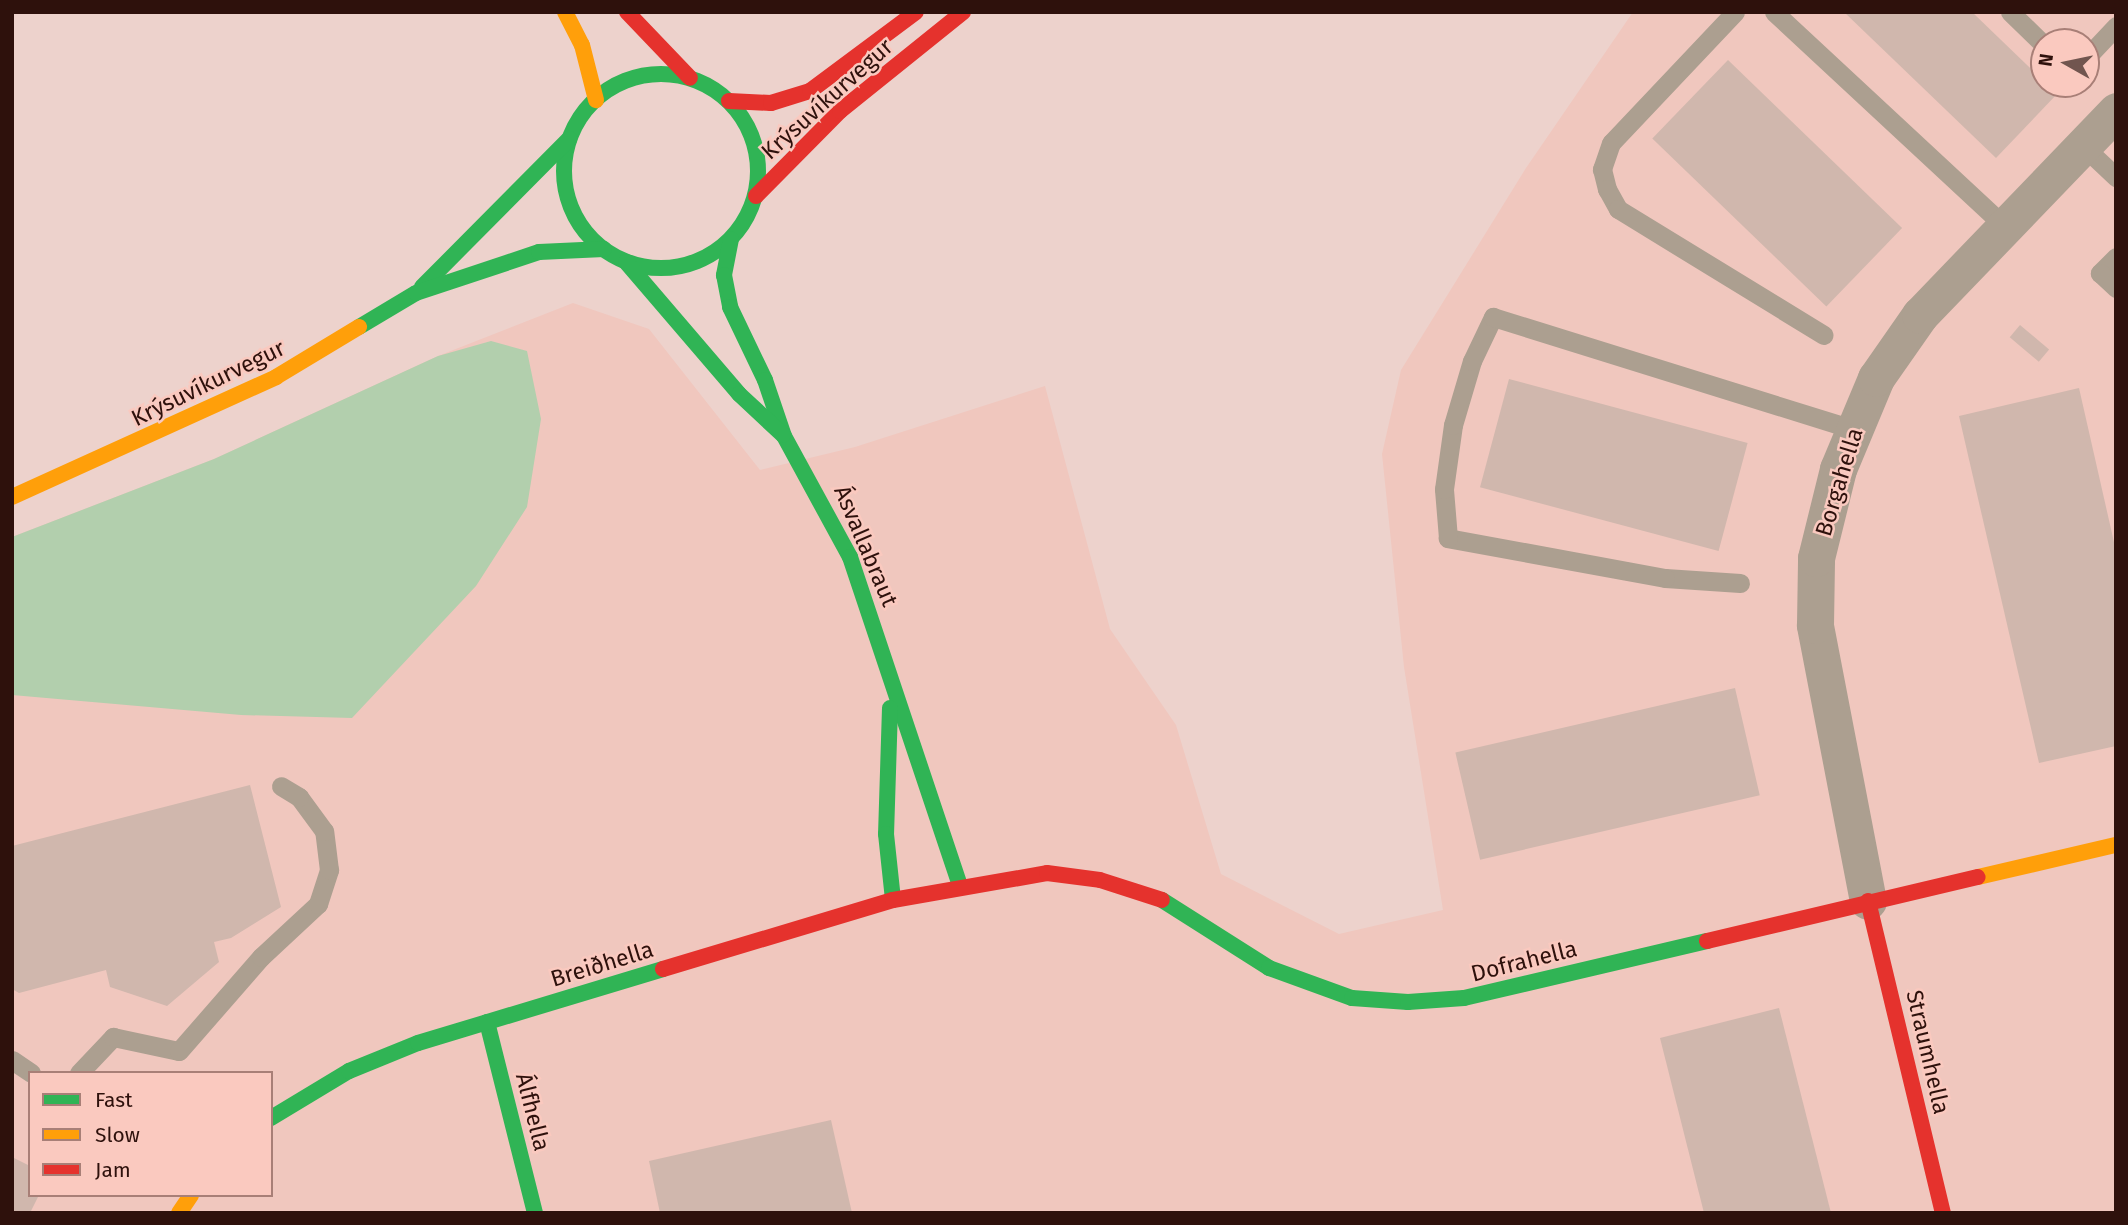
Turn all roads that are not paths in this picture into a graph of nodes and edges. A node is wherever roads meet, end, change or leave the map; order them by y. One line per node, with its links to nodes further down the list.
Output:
1 (565, 12): 12 (street)
2 (627, 12): 11 (street)
3 (916, 12): 13 (street, Krýsuvíkurvegur)
4 (963, 12): 18 (street, Krýsuvíkurvegur)
5 (1735, 12): 26 (lane)
6 (1774, 12): 19 (lane)
7 (2010, 12): 9 (lane)
8 (2115, 28): 10 (lane)
9 (2030, 31)
10 (2100, 44)
11 (690, 78): 12 (street); 13 (street)
12 (596, 100): 15 (street)
13 (729, 101): 18 (street)
14 (2116, 111): 16 (street, Borgahella)
15 (569, 139): 21 (street); 25 (street, Krýsuvíkurvegur)
16 (2082, 145): 17 (lane); 19 (street, Borgahella)
17 (2116, 177)
18 (755, 196): 20 (street)
19 (2003, 225): 27 (street, Borgahella)
20 (731, 239): 23 (street); 28 (street, Ásvallabraut)
21 (604, 249): 23 (street); 25 (street, Krýsuvíkurvegur)
22 (2116, 257): 24 (lane)
23 (626, 262): 28 (street, Ásvallabraut)
24 (2116, 288)
25 (416, 293): 29 (street, Krýsuvíkurvegur)
26 (1824, 335)
27 (1853, 429): 30 (lane); 36 (street, Borgahella)
28 (785, 436): 31 (street, Ásvallabraut)
29 (12, 497)
30 (1740, 583)
31 (891, 681): 34 (street, Ásvallabraut); 35 (street, Ásvallabraut)
32 (281, 786): 40 (lane)
33 (2116, 845): 36 (street, Dofrahella)
34 (960, 886): 35 (street, Breiðhella); 36 (street, Dofrahella)
35 (893, 900): 37 (street, Breiðhella)
36 (1868, 901): 45 (street, Straumhella)
37 (487, 1022): 41 (street, Breiðhella); 44 (street, Álfhella)
38 (12, 1060): 39 (lane)
39 (28, 1071)
40 (81, 1071)
41 (273, 1117)
42 (190, 1197): 43 (street)
43 (179, 1213)
44 (535, 1213)
45 (1943, 1213)

